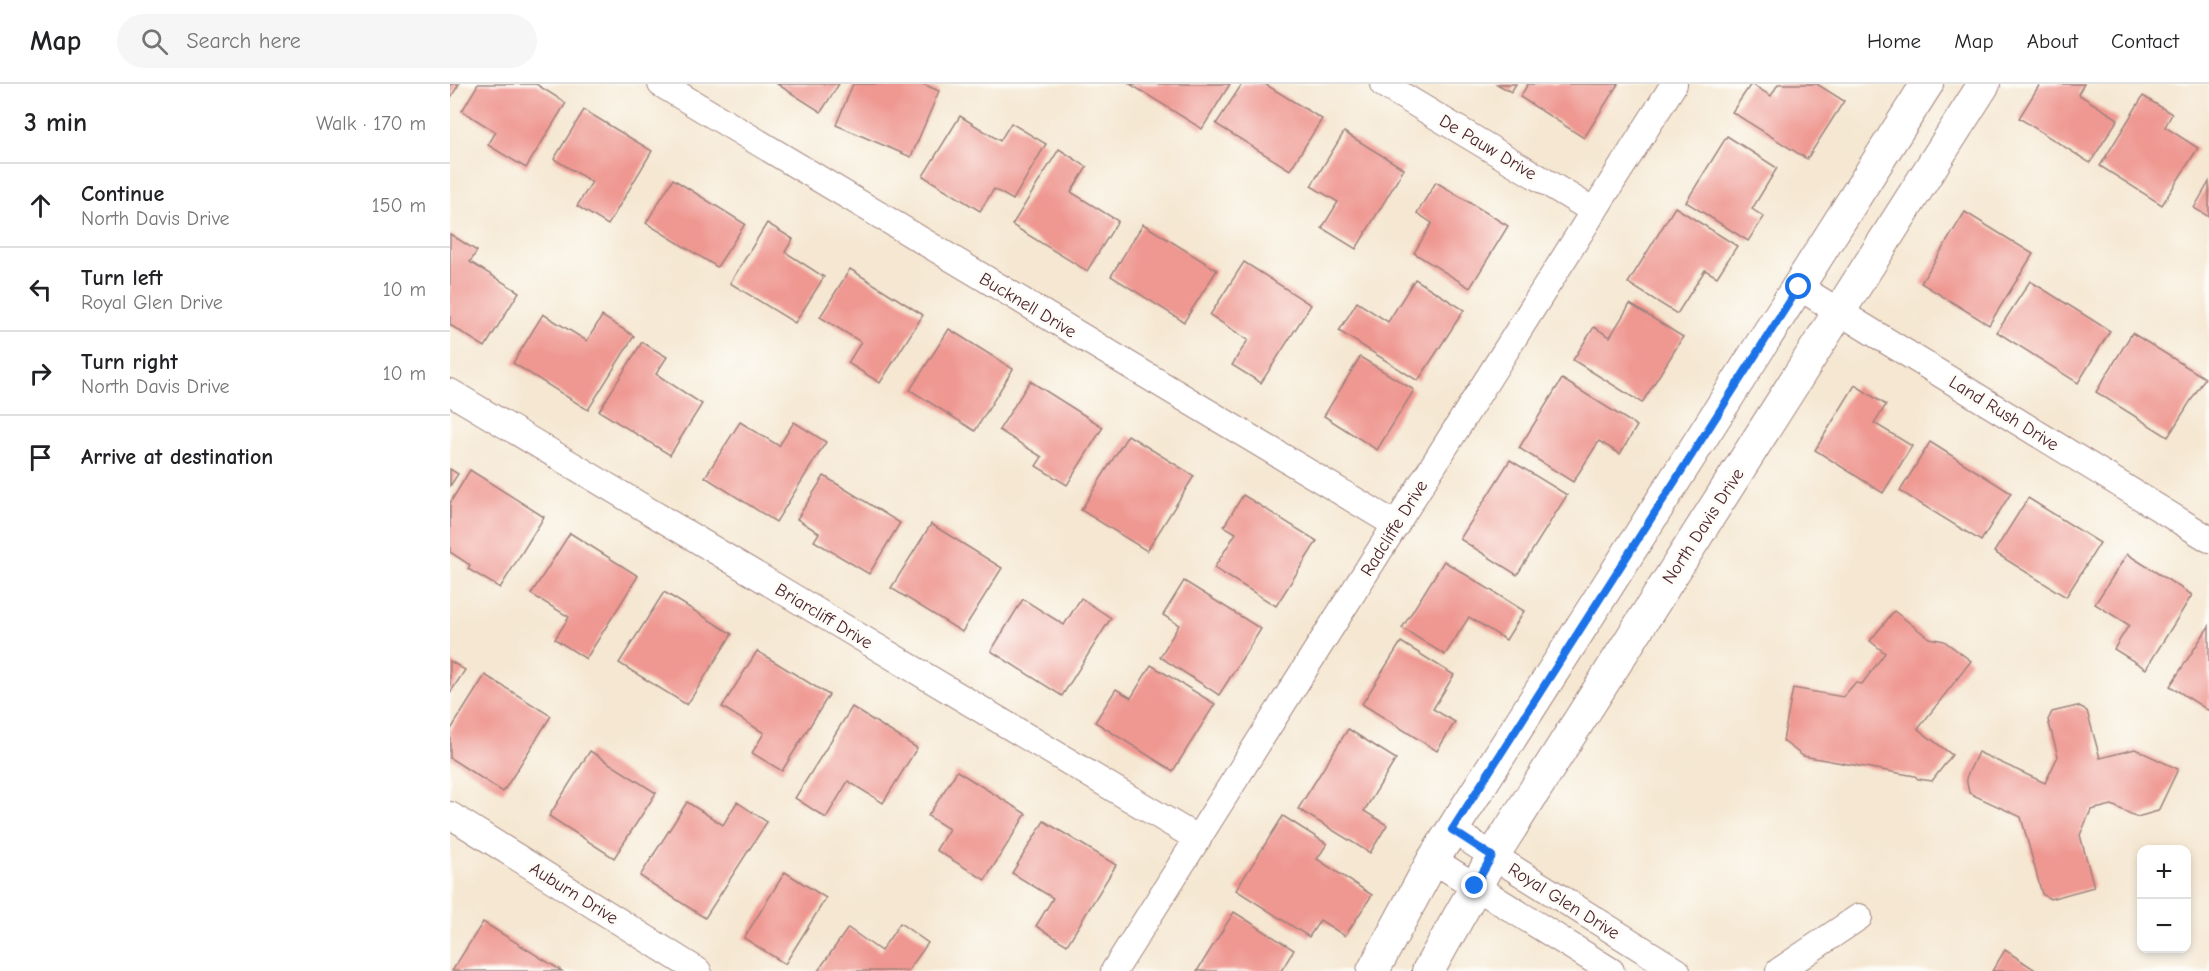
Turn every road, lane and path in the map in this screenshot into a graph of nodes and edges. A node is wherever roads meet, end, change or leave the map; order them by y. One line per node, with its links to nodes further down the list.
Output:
1 (661, 84): 10 (street, Bucknell Drive)
2 (1383, 84): 6 (street, De Pauw Drive)
3 (1674, 84): 6 (street, Radcliffe Drive)
4 (1927, 84): 7 (street)
5 (1984, 84): 8 (street, North Davis Drive)
6 (1594, 211): 10 (street, Radcliffe Drive)
7 (1799, 287): 8 (street, Land Rush Drive); 13 (street)
8 (1840, 313): 11 (street, Land Rush Drive); 15 (street, North Davis Drive)
9 (450, 392): 14 (street, Briarcliff Drive)
10 (1396, 525): 14 (street, Radcliffe Drive)
11 (2209, 539)
12 (450, 815): 19 (street, Auburn Drive)
13 (1452, 830): 15 (street, Royal Glen Drive); 16 (street)
14 (1198, 839): 20 (street, Radcliffe Drive)
15 (1492, 856): 17 (street, North Davis Drive); 24 (street, Royal Glen Drive)
16 (1433, 860): 17 (street, Royal Glen Drive); 21 (street)
17 (1475, 886): 22 (street, North Davis Drive); 23 (street, Royal Glen Drive)
18 (1859, 917): 25 (street)
19 (698, 971)
20 (1114, 971)
21 (1373, 971)
22 (1428, 971)
23 (1611, 971)
24 (1677, 971)
25 (1779, 971)

